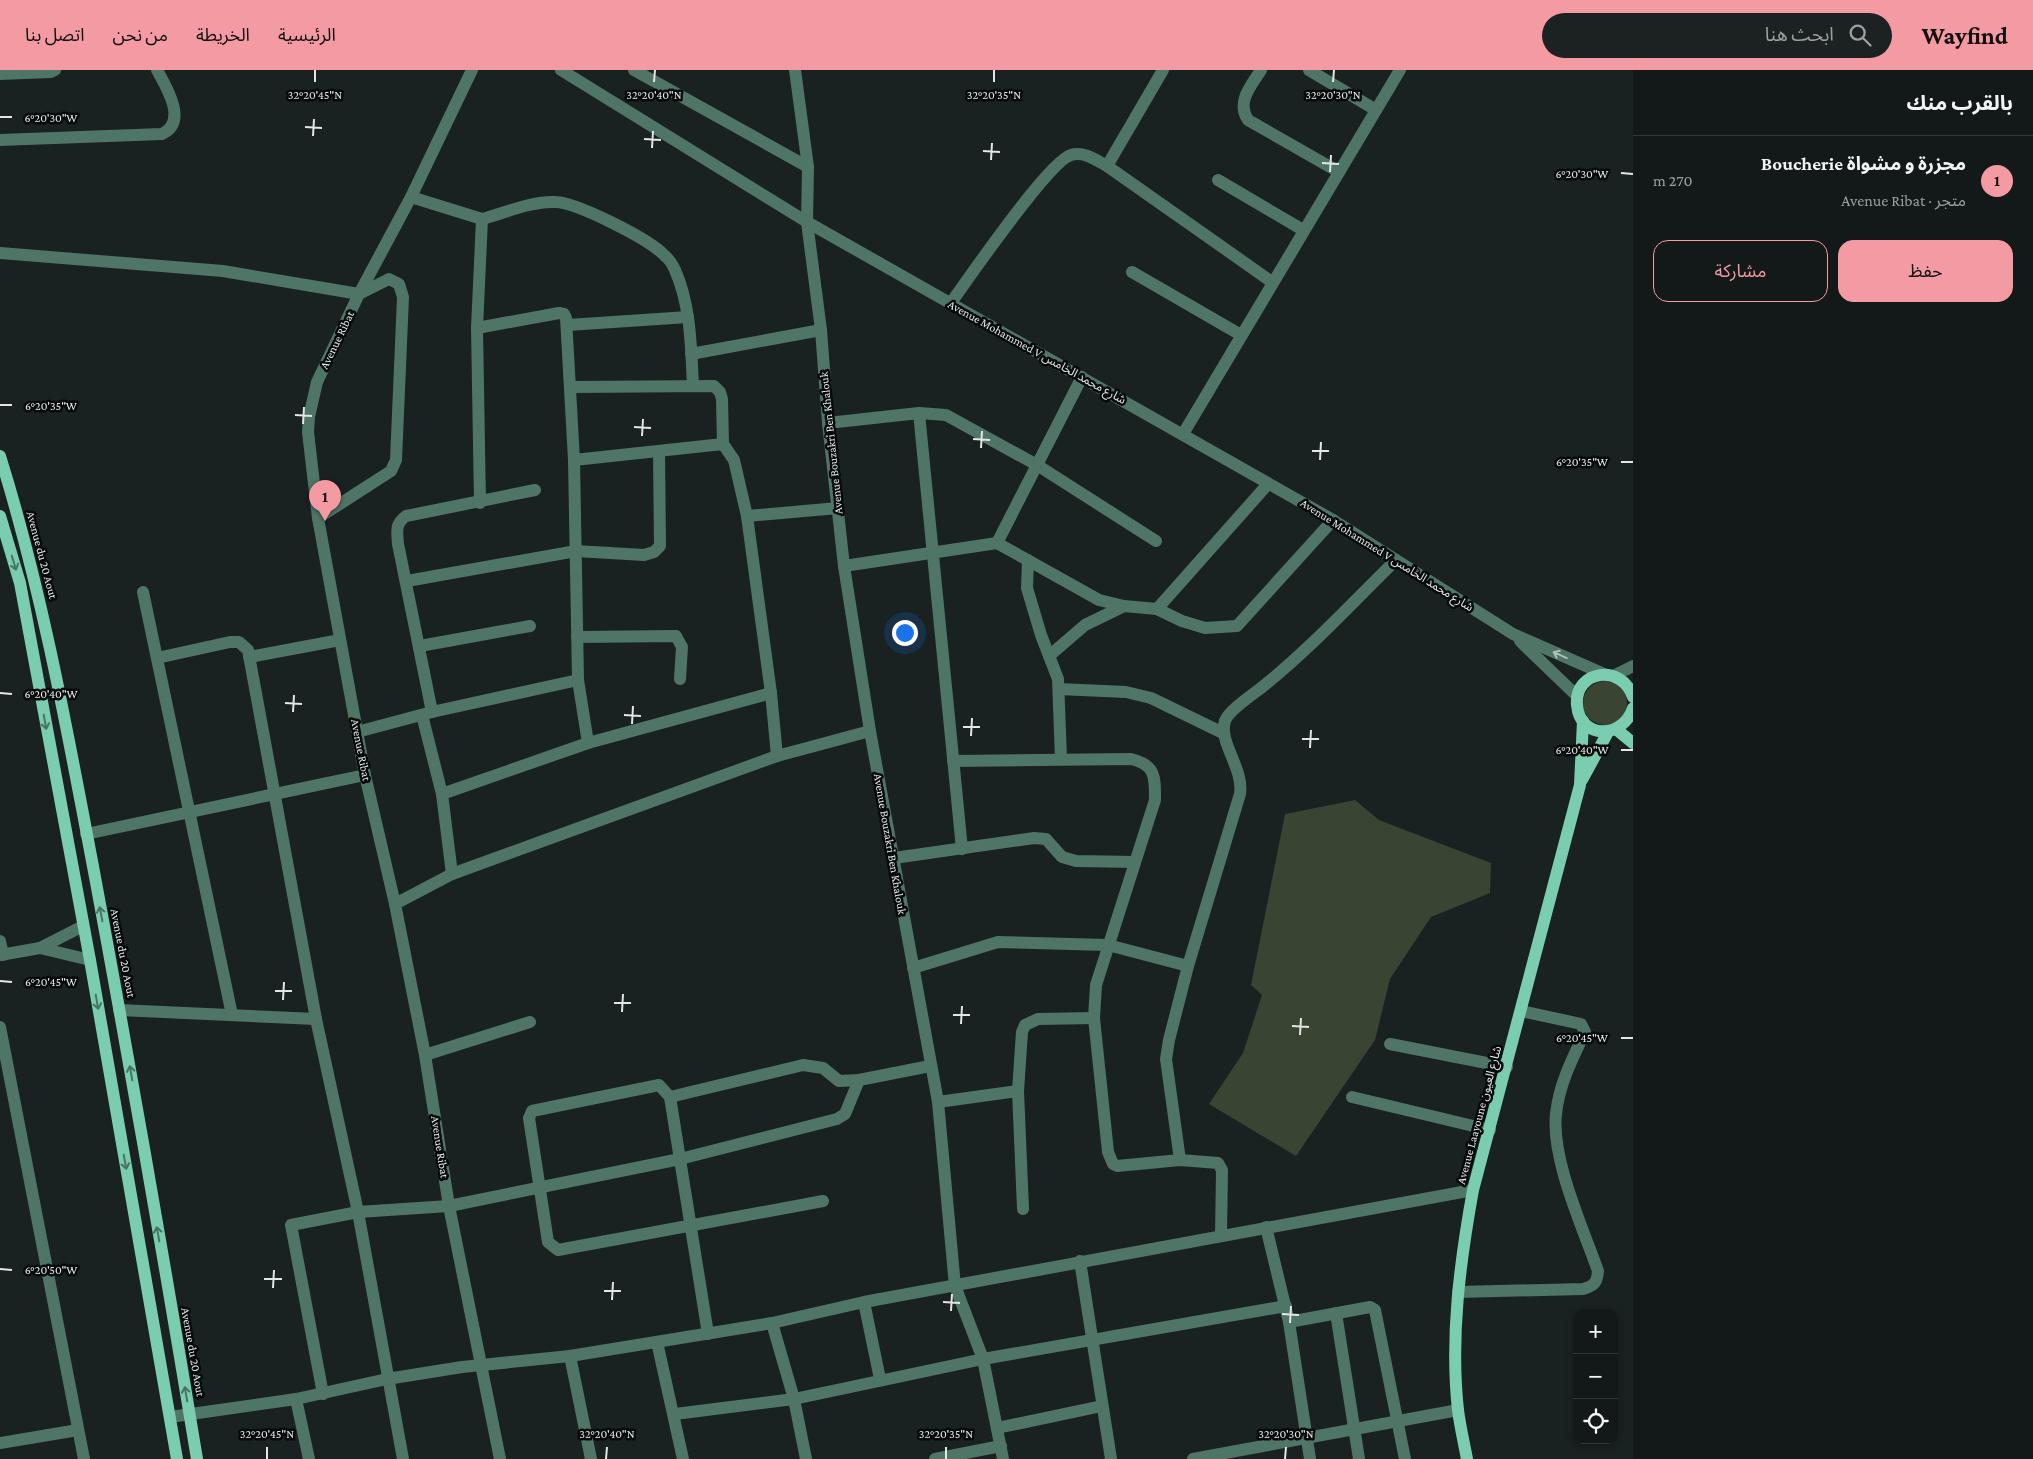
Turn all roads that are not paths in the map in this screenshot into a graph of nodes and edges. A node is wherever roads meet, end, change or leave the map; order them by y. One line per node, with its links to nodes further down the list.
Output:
1 (56, 70): 11 (street)
2 (158, 70): 13 (street)
3 (472, 70): 18 (street, Avenue Ribat)
4 (561, 70): 20 (street, Avenue Mohammed V شارع محمد الخامس)
5 (634, 70): 15 (street)
6 (794, 70): 15 (street, Avenue Bouzakri Ben Khalouk)
7 (1163, 70): 14 (street)
8 (1261, 70): 16 (street)
9 (1310, 70): 12 (street)
10 (1400, 70): 12 (street)
11 (0, 74)
12 (1376, 110): 16 (street)
13 (0, 140)
14 (1107, 166): 24 (street); 26 (street)
15 (808, 167): 20 (street, Avenue Bouzakri Ben Khalouk)
16 (1339, 172): 21 (street)
17 (1218, 180): 21 (street)
18 (411, 197): 19 (street); 25 (street, Avenue Ribat)
19 (482, 219): 27 (street); 29 (street)
20 (807, 222): 26 (street, Avenue Mohammed V شارع محمد الخامس); 30 (street, Avenue Bouzakri Ben Khalouk)
21 (1303, 230): 24 (street)
22 (0, 253): 25 (street)
23 (1132, 272): 31 (street)
24 (1272, 282): 31 (street)
25 (359, 294): 50 (street, Avenue Ribat); 50 (street)
26 (950, 304): 33 (street, Avenue Mohammed V شارع محمد الخامس)
27 (688, 317): 28 (street); 32 (street)
28 (568, 325): 29 (street); 35 (street)
29 (477, 328): 46 (street)
30 (821, 330): 32 (street); 37 (street, Avenue Bouzakri Ben Khalouk)
31 (1241, 335): 38 (street)
32 (691, 354): 34 (street)
33 (1082, 377): 38 (street, Avenue Mohammed V شارع محمد الخامس); 43 (street)
34 (693, 386): 35 (street); 39 (street)
35 (571, 387): 42 (street)
36 (919, 413): 37 (street); 43 (street); 55 (street)
37 (828, 423): 47 (street, Avenue Bouzakri Ben Khalouk)
38 (1183, 434): 44 (street, Avenue Mohammed V شارع محمد الخامس)
39 (723, 444): 40 (street); 49 (street)
40 (659, 451): 42 (street); 54 (street)
41 (0, 456): 96 (main road, Avenue du 20 Aout)
42 (574, 460): 54 (street)
43 (1037, 465): 52 (street); 53 (street)
44 (1268, 484): 51 (street, Avenue Mohammed V شارع محمد الخامس); 62 (street)
45 (535, 490): 46 (street)
46 (480, 503): 59 (street)
47 (838, 508): 49 (street); 58 (street, Avenue Bouzakri Ben Khalouk)
48 (0, 516): 102 (main road, one-way to 102)
49 (747, 516): 76 (street)
50 (318, 518): 66 (street, Avenue Ribat)
51 (1333, 520): 57 (street, Avenue Mohammed V شارع محمد الخامس); 62 (street)
52 (1156, 541)
53 (997, 543): 55 (street); 56 (street)
54 (576, 551): 59 (street); 65 (street)
55 (933, 554): 58 (street); 90 (street)
56 (1028, 560): 61 (street); 68 (street)
57 (1396, 560): 64 (street, Avenue Mohammed V شارع محمد الخامس); 85 (street)
58 (844, 566): 82 (street, Avenue Bouzakri Ben Khalouk)
59 (407, 581): 67 (street)
60 (143, 592): 70 (street)
61 (1124, 606): 62 (street); 68 (street)
62 (1157, 609)
63 (530, 626): 67 (street)
64 (1513, 634): 72 (street, one-way to 64); 77 (street)
65 (577, 637): 73 (street); 74 (street)
66 (340, 640): 69 (street); 84 (street, Avenue Ribat)
67 (420, 646): 80 (street)
68 (1048, 656): 75 (street)
69 (249, 657): 70 (street); 93 (street)
70 (157, 658): 95 (street)
71 (1633, 666): 72 (street)
72 (1609, 675): 77 (main road); 78 (main road)
73 (680, 679)
74 (578, 680): 80 (street); 86 (street)
75 (1059, 689): 85 (street); 89 (street)
76 (771, 693): 86 (street); 88 (street)
77 (1578, 696): 81 (main road)
78 (1633, 697)
79 (1633, 708): 83 (main road)
80 (427, 714): 84 (street); 94 (street)
81 (1583, 721): 83 (main road); 92 (main road)
82 (870, 731): 88 (street); 98 (street, Avenue Bouzakri Ben Khalouk)
83 (1612, 731): 87 (main road); 92 (main road)
84 (357, 732): 91 (street, Avenue Ribat)
85 (1223, 733): 108 (street)
86 (588, 743): 94 (street)
87 (1633, 743)
88 (777, 756): 100 (street)
89 (1061, 759): 90 (street); 99 (street)
90 (953, 761): 97 (street)
91 (365, 775): 93 (street); 101 (street, Avenue Ribat)
92 (1580, 785): 111 (main road, Avenue Laayoune شارع العيون)
93 (275, 794): 95 (street); 114 (street)
94 (442, 794): 100 (street)
95 (190, 811): 96 (street); 112 (street)
96 (86, 834): 110 (main road, Avenue du 20 Aout, one-way to 96)
97 (962, 849): 98 (street); 99 (street)
98 (894, 858): 109 (street, Avenue Bouzakri Ben Khalouk)
99 (1135, 862): 104 (street)
100 (452, 874): 101 (street)
101 (395, 904): 118 (street, Avenue Ribat)
102 (82, 926): 105 (street); 107 (main road)
103 (0, 940): 106 (street)
104 (1108, 945): 108 (street); 109 (street); 113 (street)
105 (40, 948): 106 (street); 107 (street)
106 (1, 955)
107 (90, 960): 161 (main road, one-way to 161)
108 (1188, 966): 128 (street)
109 (913, 968): 119 (street, Avenue Bouzakri Ben Khalouk)
110 (120, 1010): 112 (street); 159 (main road, Avenue du 20 Aout, one-way to 110)
111 (1521, 1011): 120 (main road, Avenue Laayoune شارع العيون); 140 (street)
112 (232, 1015): 114 (street)
113 (1094, 1018): 122 (street); 128 (street)
114 (316, 1019): 134 (street)
115 (530, 1022): 118 (street)
116 (0, 1027): 165 (street)
117 (1390, 1044): 120 (street)
118 (425, 1055): 132 (street, Avenue Ribat)
119 (930, 1066): 121 (street); 125 (street, Avenue Bouzakri Ben Khalouk)
120 (1507, 1067): 126 (main road, Avenue Laayoune شارع العيون)
121 (860, 1080): 123 (street); 127 (street)
122 (1018, 1091): 125 (street); 133 (street)
123 (670, 1096): 127 (street); 129 (street)
124 (1352, 1097): 126 (street)
125 (938, 1102): 139 (street, Avenue Bouzakri Ben Khalouk)
126 (1490, 1130): 130 (main road, Avenue Laayoune شارع العيون)
127 (680, 1159): 129 (street); 135 (street)
128 (1180, 1160): 137 (street)
129 (538, 1186): 132 (street); 135 (street)
130 (1473, 1190): 136 (street); 140 (main road, Avenue Laayoune شارع العيون)
131 (824, 1201): 135 (street)
132 (449, 1206): 134 (street); 151 (street, Avenue Ribat)
133 (1023, 1209)
134 (358, 1212): 152 (street); 154 (street)
135 (692, 1226): 146 (street)
136 (1266, 1227): 137 (street); 142 (street)
137 (1221, 1236): 138 (street)
138 (1080, 1262): 139 (street); 148 (street)
139 (955, 1286): 141 (street); 150 (street, Avenue Bouzakri Ben Khalouk)
140 (1458, 1292): 158 (main road, Avenue Laayoune شارع العيون)
141 (864, 1302): 145 (street); 153 (street)
142 (1286, 1306): 144 (street); 148 (street)
143 (1336, 1313): 144 (street); 162 (street); 164 (street)
144 (1289, 1322): 166 (street)
145 (772, 1323): 146 (street); 156 (street)
146 (708, 1334): 147 (street)
147 (656, 1342): 149 (street); 160 (street)
148 (1092, 1342): 150 (street); 157 (street)
149 (570, 1356): 151 (street); 176 (street)
150 (983, 1359): 153 (street); 163 (street, Avenue Bouzakri Ben Khalouk)
151 (480, 1365): 152 (street); 175 (street, Avenue Ribat)
152 (387, 1379): 154 (street); 174 (street)
153 (880, 1379): 156 (street)
154 (323, 1394): 155 (street)
155 (296, 1399): 159 (street); 173 (street)
156 (794, 1399): 160 (street); 178 (street)
157 (1102, 1406): 163 (street); 181 (street)
158 (1458, 1410): 162 (street); 186 (main road, Avenue Laayoune شارع العيون)
159 (190, 1414): 161 (street); 172 (main road, Avenue du 20 Aout)
160 (674, 1414): 177 (street)
161 (170, 1418): 171 (main road)
162 (1398, 1421): 164 (street); 185 (street)
163 (997, 1428): 168 (street, Avenue Bouzakri Ben Khalouk)
164 (1354, 1429): 166 (street); 184 (street)
165 (78, 1430): 167 (street); 170 (street)
166 (1306, 1438): 169 (street); 183 (street)
167 (0, 1443)
168 (1001, 1446): 179 (street); 180 (street, Avenue Bouzakri Ben Khalouk)
169 (1206, 1458): 182 (street)
170 (84, 1459)
171 (177, 1459)
172 (197, 1459)
173 (309, 1459)
174 (403, 1459)
175 (500, 1459)
176 (591, 1459)
177 (683, 1459)
178 (806, 1459)
179 (935, 1459)
180 (1003, 1459)
181 (1111, 1459)
182 (1193, 1459)
183 (1310, 1459)
184 (1359, 1459)
185 (1405, 1459)
186 (1467, 1459)

